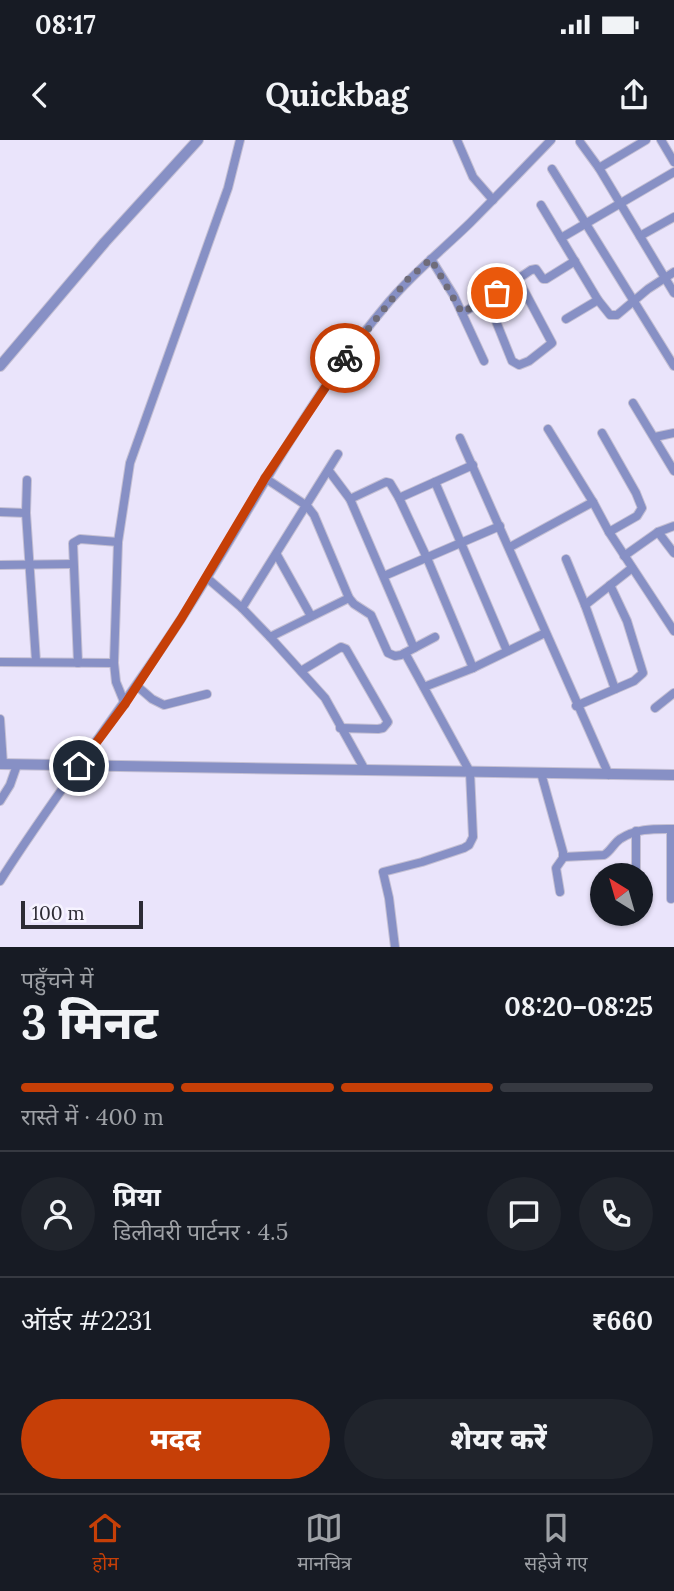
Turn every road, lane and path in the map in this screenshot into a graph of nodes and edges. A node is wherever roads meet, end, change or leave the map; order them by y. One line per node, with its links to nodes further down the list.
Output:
1 (198, 140): 31 (street)
2 (240, 140): 56 (street)
3 (457, 140): 12 (street)
4 (551, 140): 12 (street)
5 (646, 140): 9 (street)
6 (661, 140): 8 (street)
7 (580, 142): 9 (street)
8 (674, 162)
9 (599, 168): 13 (street)
10 (552, 169): 16 (street)
11 (674, 172): 13 (street)
12 (493, 200): 19 (street)
13 (618, 203): 16 (street); 17 (street)
14 (541, 205): 18 (street)
15 (674, 217): 17 (street)
16 (586, 223): 18 (street); 27 (street)
17 (640, 236): 22 (street)
18 (561, 238): 20 (street)
19 (431, 259): 28 (street); 43 (street)
20 (575, 261): 23 (street); 26 (street)
21 (674, 272): 22 (street)
22 (664, 278): 24 (street); 27 (street)
23 (518, 279): 25 (street); 25 (street)
24 (674, 293)
25 (487, 299): 28 (street)
26 (598, 300): 27 (street); 29 (street)
27 (634, 302): 32 (street)
28 (462, 313): 30 (street)
29 (566, 319)
30 (484, 361)
31 (0, 366)
32 (674, 366)
33 (633, 403): 37 (street)
34 (548, 429): 48 (street)
35 (603, 433): 54 (street)
36 (674, 433): 37 (street)
37 (655, 437): 42 (street)
38 (460, 438): 40 (street)
39 (338, 454): 41 (street)
40 (473, 465): 45 (street); 52 (street)
41 (329, 471): 47 (street); 49 (street)
42 (674, 471)
43 (265, 478): 49 (street); 69 (street)
44 (27, 480): 51 (street)
45 (435, 482): 46 (street); 57 (street)
46 (399, 498): 47 (street); 62 (street)
47 (350, 499): 68 (street)
48 (593, 502): 54 (street); 58 (street)
49 (307, 506): 60 (street); 71 (street)
50 (0, 512): 51 (street)
51 (26, 513): 66 (street)
52 (500, 526): 57 (street); 58 (street)
53 (674, 526): 55 (street)
54 (609, 532): 61 (street)
55 (659, 532): 59 (street); 61 (street)
56 (118, 542): 65 (street); 84 (street)
57 (462, 543): 62 (street); 80 (street)
58 (510, 547): 76 (street)
59 (674, 553)
60 (277, 555): 73 (street); 74 (street)
61 (624, 556): 67 (street)
62 (427, 558): 68 (street); 85 (street)
63 (566, 559): 72 (street)
64 (0, 565): 66 (street)
65 (73, 565): 66 (street); 83 (street)
66 (31, 566): 81 (street)
67 (632, 569): 70 (street); 75 (street)
68 (384, 576): 79 (street)
69 (207, 578): 73 (street); 87 (street)
70 (610, 585): 72 (street); 89 (street)
71 (349, 598): 74 (street); 79 (street)
72 (585, 605): 89 (street)
73 (242, 608): 77 (street)
74 (311, 616): 77 (street)
75 (674, 631)
76 (545, 633): 80 (street); 93 (street)
77 (270, 637): 86 (street)
78 (435, 637): 79 (street)
79 (409, 650): 88 (street)
80 (507, 651): 85 (street)
81 (36, 661): 82 (street); 83 (street)
82 (0, 662)
83 (78, 663): 84 (street)
84 (114, 663): 92 (street)
85 (473, 668): 88 (street)
86 (301, 671): 96 (street); 96 (street)
87 (137, 686): 91 (street); 92 (street)
88 (424, 687): 101 (street)
89 (615, 689): 93 (street)
90 (674, 693): 94 (street)
91 (207, 694)
92 (125, 704): 99 (street)
93 (576, 706): 103 (street)
94 (656, 708)
95 (0, 719): 97 (street)
96 (340, 729): 100 (street)
97 (2, 764): 98 (street)
98 (17, 765): 99 (street); 105 (street)
99 (79, 766): 100 (street); 110 (street)
100 (365, 770): 101 (street)
101 (470, 772): 102 (street); 113 (street)
102 (541, 773): 103 (street); 108 (street)
103 (609, 775): 104 (street)
104 (674, 775)
105 (0, 801)
106 (672, 829): 107 (street); 112 (street)
107 (636, 831): 108 (street); 109 (street)
108 (563, 857): 111 (street)
109 (636, 863)
110 (0, 881)
111 (560, 892)
112 (671, 899)
113 (394, 947)

